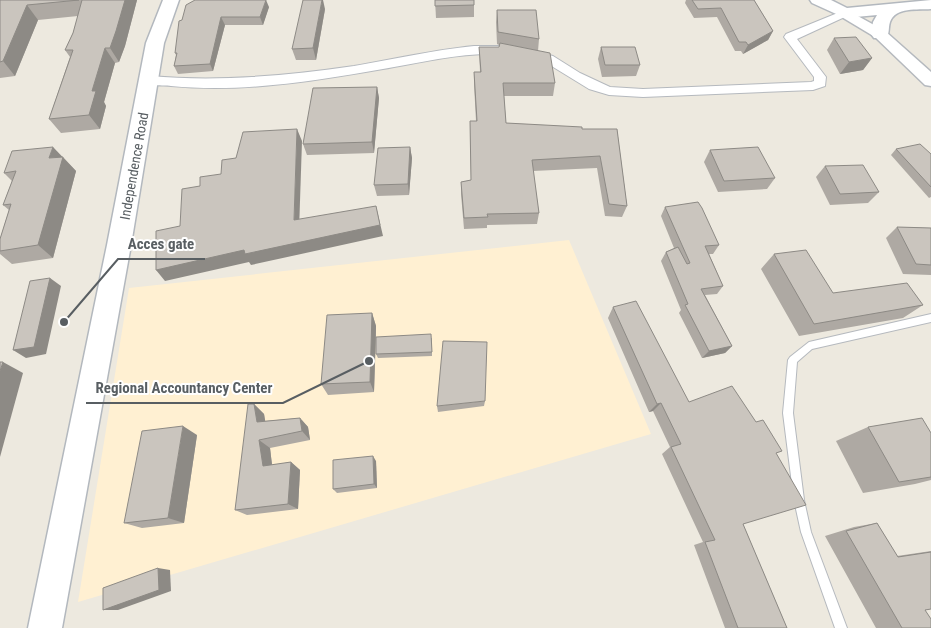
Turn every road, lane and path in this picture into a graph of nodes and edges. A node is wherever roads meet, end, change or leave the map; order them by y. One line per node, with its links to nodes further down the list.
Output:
1 (171, 0): 8 (main road, Independence Road)
2 (861, 0): 3 (main road)
3 (821, 1): 6 (main road)
4 (931, 4): 5 (main road)
5 (893, 8): 6 (main road); 7 (main road)
6 (845, 13): 7 (street); 8 (street)
7 (880, 34): 9 (street)
8 (149, 80): 11 (main road, Independence Road)
9 (931, 81)
10 (931, 318): 12 (lane)
11 (45, 628)
12 (840, 628)

